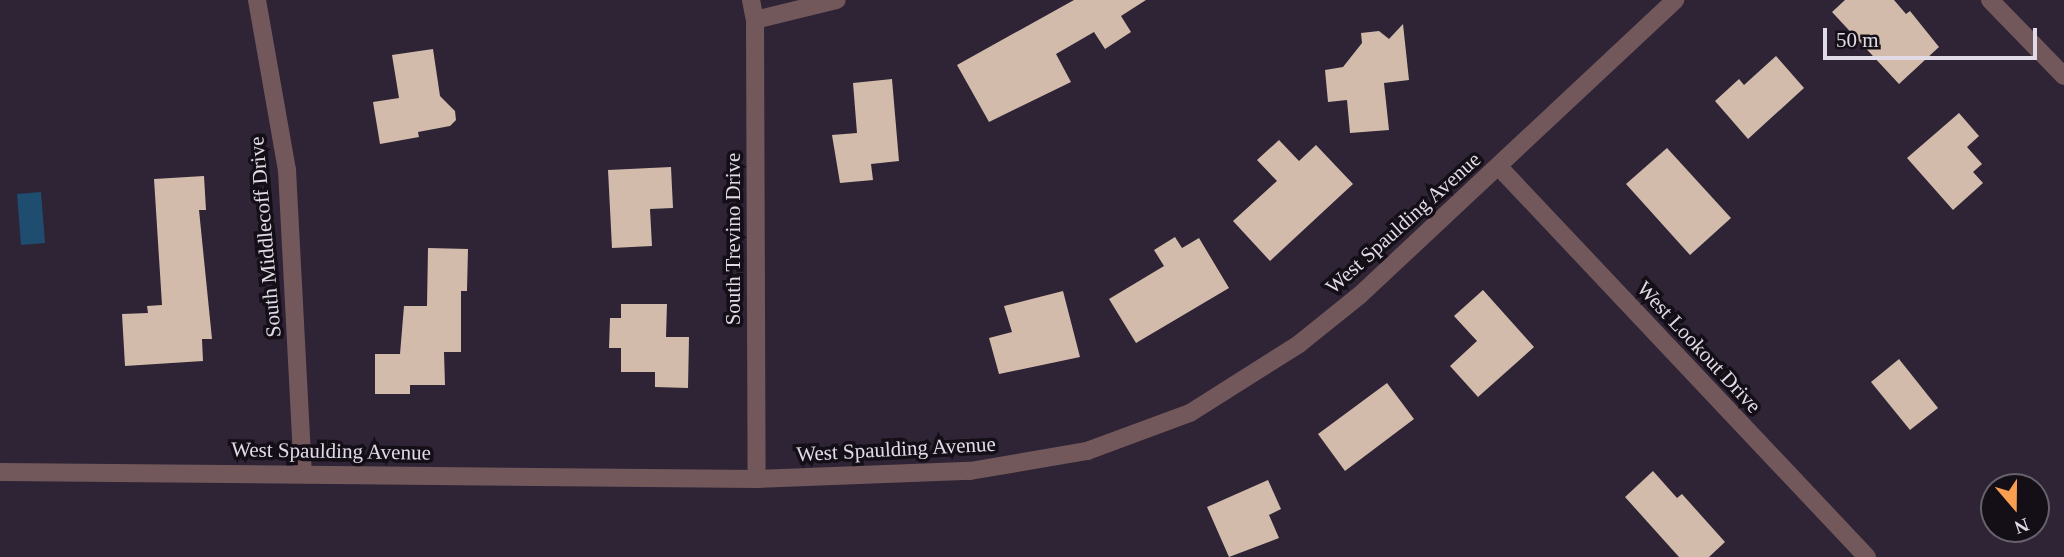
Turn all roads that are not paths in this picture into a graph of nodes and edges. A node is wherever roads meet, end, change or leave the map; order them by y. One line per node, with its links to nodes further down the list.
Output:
1 (257, 0): 10 (street, South Middlecoff Drive)
2 (751, 0): 6 (street, South Trevino Drive)
3 (837, 0): 6 (street)
4 (1675, 0): 8 (street, West Spaulding Avenue)
5 (1990, 0): 7 (street)
6 (755, 20): 11 (street, South Trevino Drive)
7 (2064, 76)
8 (1499, 167): 11 (street, West Spaulding Avenue); 12 (street, West Lookout Drive)
9 (0, 472): 10 (street, West Spaulding Avenue)
10 (303, 473): 11 (street, West Spaulding Avenue)
11 (757, 479)
12 (1862, 555)

